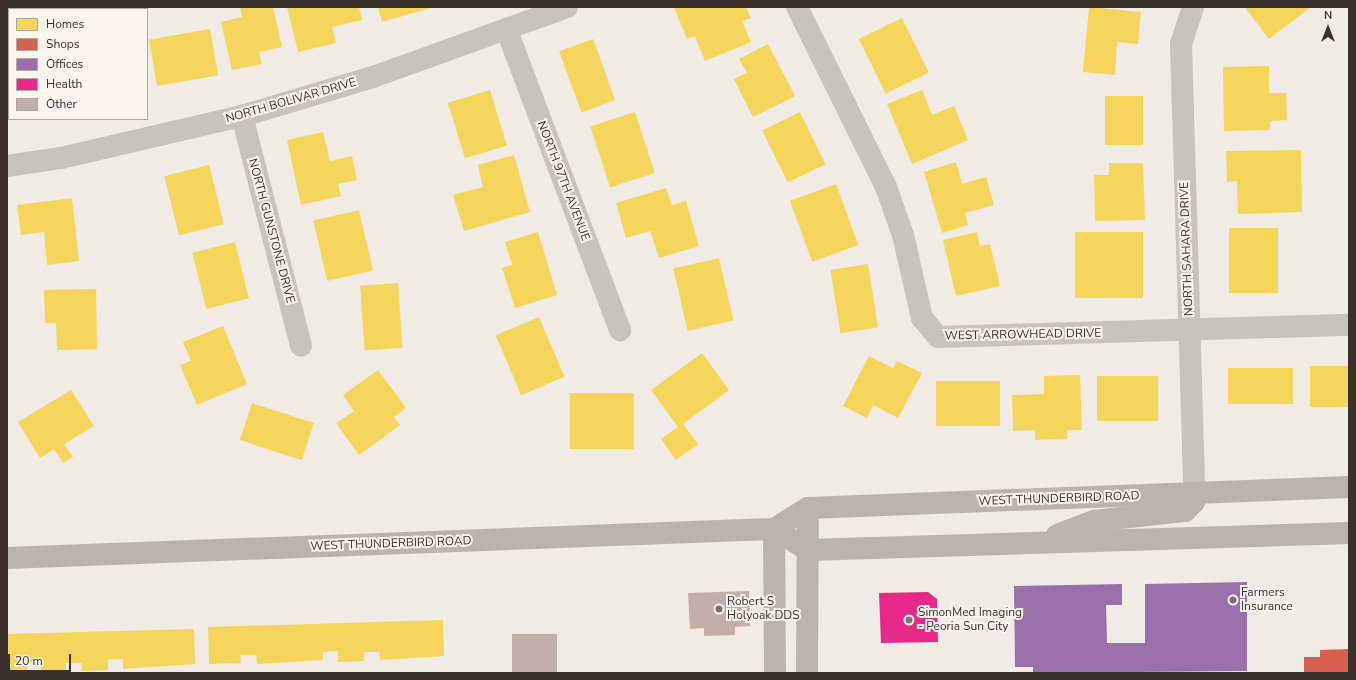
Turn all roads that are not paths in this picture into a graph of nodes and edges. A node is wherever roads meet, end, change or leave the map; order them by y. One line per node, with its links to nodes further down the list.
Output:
1 (567, 7): 4 (street, NORTH BOLIVAR DRIVE)
2 (797, 7): 9 (street, WEST ARROWHEAD DRIVE)
3 (1193, 7): 9 (street, NORTH SAHARA DRIVE)
4 (507, 31): 5 (street, NORTH BOLIVAR DRIVE); 8 (street, NORTH 97TH AVENUE)
5 (242, 116): 6 (street, NORTH BOLIVAR DRIVE); 10 (street, NORTH GUNSTONE DRIVE)
6 (7, 166)
7 (1349, 325): 9 (street, WEST ARROWHEAD DRIVE)
8 (620, 330)
9 (1190, 330): 12 (street, NORTH SAHARA DRIVE)
10 (301, 346)
11 (1349, 487): 12 (main road, WEST THUNDERBIRD ROAD)
12 (1194, 493): 13 (main road, WEST THUNDERBIRD ROAD); 16 (main road)
13 (808, 508): 14 (main road, WEST THUNDERBIRD ROAD); 17 (main road)
14 (774, 529): 17 (main road); 18 (main road, WEST THUNDERBIRD ROAD); 19 (main road)
15 (1349, 533): 16 (main road)
16 (1041, 541): 17 (main road)
17 (808, 550): 20 (main road)
18 (7, 558)
19 (775, 673)
20 (807, 673)

